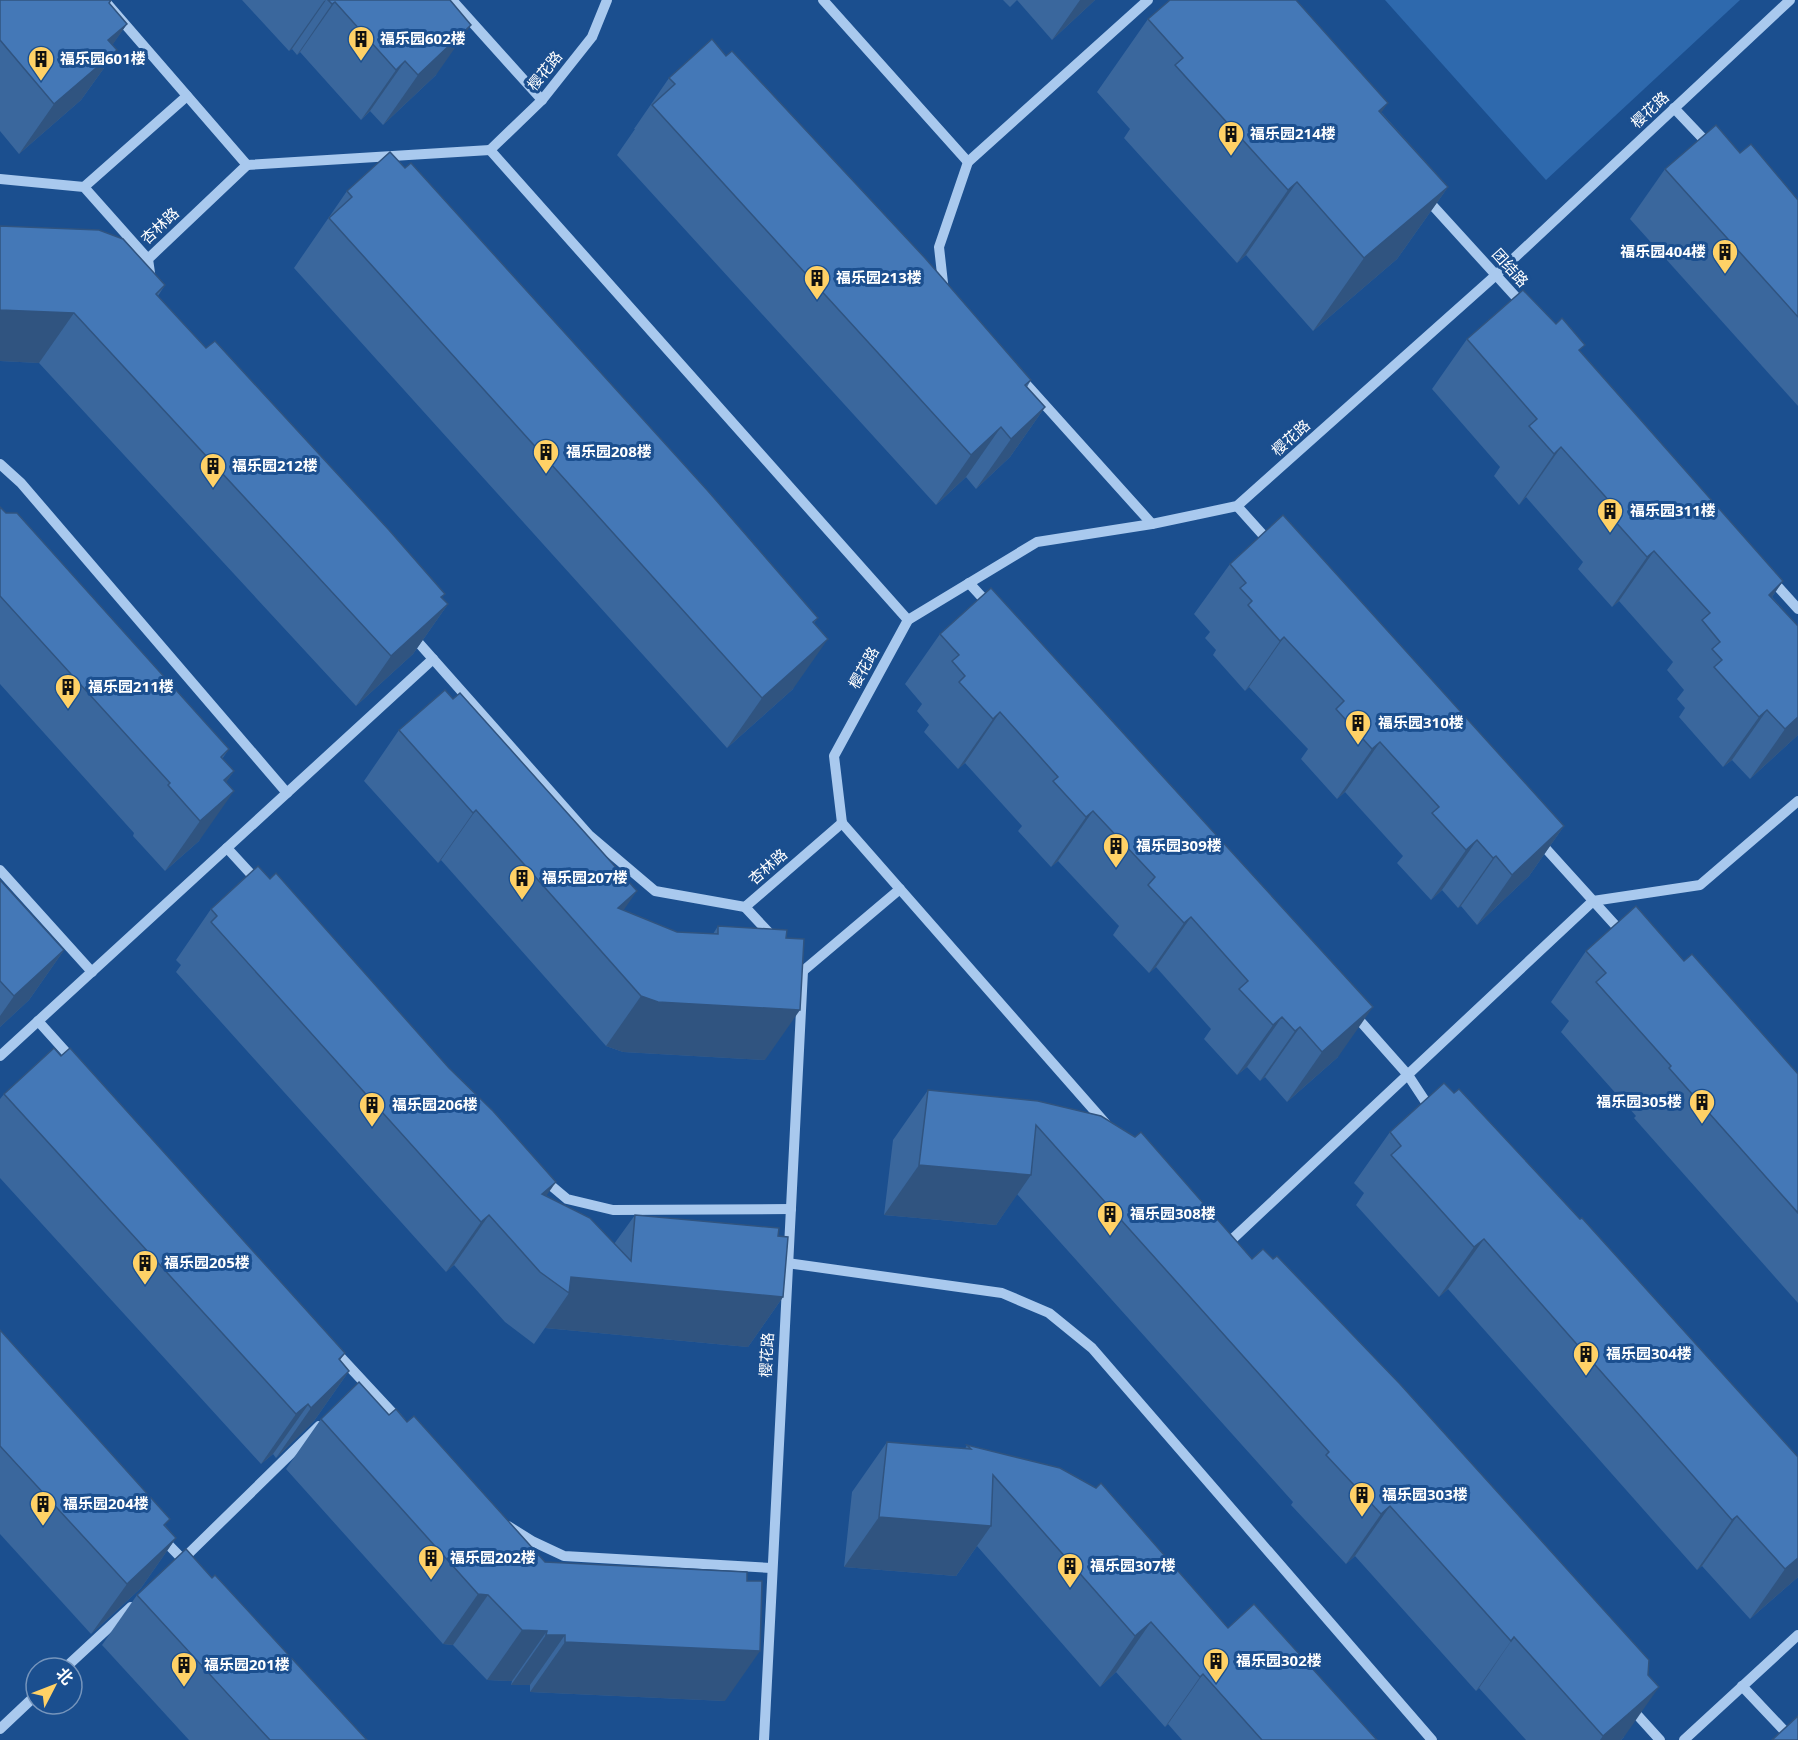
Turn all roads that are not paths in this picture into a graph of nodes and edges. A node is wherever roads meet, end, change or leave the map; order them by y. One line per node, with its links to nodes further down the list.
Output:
1 (104, 0): 7 (street)
2 (452, 0): 8 (street)
3 (607, 0): 8 (street, 樱花路)
4 (823, 0): 12 (street)
5 (1148, 0): 12 (street)
6 (1790, 0): 9 (street, 樱花路)
7 (187, 96): 13 (street); 16 (street)
8 (542, 100): 10 (street, 樱花路)
9 (1674, 108): 11 (street); 18 (street, 樱花路)
10 (490, 150): 13 (street); 31 (street)
11 (1716, 152)
12 (968, 162): 20 (street)
13 (247, 165): 17 (street, 杏林路)
14 (0, 179): 16 (street)
15 (1416, 186): 18 (street, 团结路)
16 (84, 188): 17 (street)
17 (148, 259): 19 (street, 杏林路)
18 (1496, 275): 21 (street, 团结路); 24 (street, 樱花路)
19 (153, 290)
20 (953, 303)
21 (1536, 319)
22 (1009, 365): 25 (street)
23 (0, 464): 34 (street)
24 (1237, 507): 25 (street, 樱花路); 26 (street)
25 (1152, 525): 28 (street, 樱花路)
26 (1277, 550)
27 (1766, 574): 29 (street)
28 (969, 583): 30 (street); 31 (street, 樱花路)
29 (1798, 609)
30 (1001, 619)
31 (908, 620): 36 (street, 樱花路)
32 (402, 624): 33 (street, 杏林路)
33 (433, 659): 34 (street); 43 (street, 杏林路)
34 (287, 793): 38 (street)
35 (1798, 801): 42 (street)
36 (842, 823): 40 (street); 43 (street, 杏林路)
37 (1530, 831): 42 (street)
38 (227, 848): 41 (street); 46 (street)
39 (0, 870): 46 (street)
40 (900, 889): 53 (street); 55 (street, 樱花路)
41 (267, 891)
42 (1593, 901): 44 (street); 51 (street)
43 (745, 907): 45 (street)
44 (1633, 945)
45 (781, 947)
46 (92, 972): 48 (street)
47 (1344, 1003): 51 (street)
48 (38, 1021): 49 (street); 50 (street)
49 (0, 1056)
50 (86, 1074)
51 (1408, 1075): 52 (street); 56 (street)
52 (1439, 1122)
53 (1118, 1137)
54 (536, 1173): 55 (street)
55 (791, 1209): 57 (street, 樱花路)
56 (1227, 1261)
57 (787, 1263): 64 (street, 樱花路); 74 (street)
58 (324, 1339): 60 (street)
59 (330, 1415): 63 (street)
60 (412, 1433)
61 (495, 1517): 64 (street)
62 (151, 1526): 63 (street)
63 (178, 1563): 65 (street)
64 (771, 1568): 73 (street, 樱花路)
65 (199, 1577)
66 (141, 1598): 68 (street)
67 (1798, 1635): 69 (street)
68 (78, 1656)
69 (1742, 1686): 76 (street); 77 (street)
70 (1620, 1696): 75 (street)
71 (24, 1706): 72 (street)
72 (0, 1728)
73 (764, 1740)
74 (1432, 1740)
75 (1660, 1740)
76 (1684, 1740)
77 (1792, 1740)

